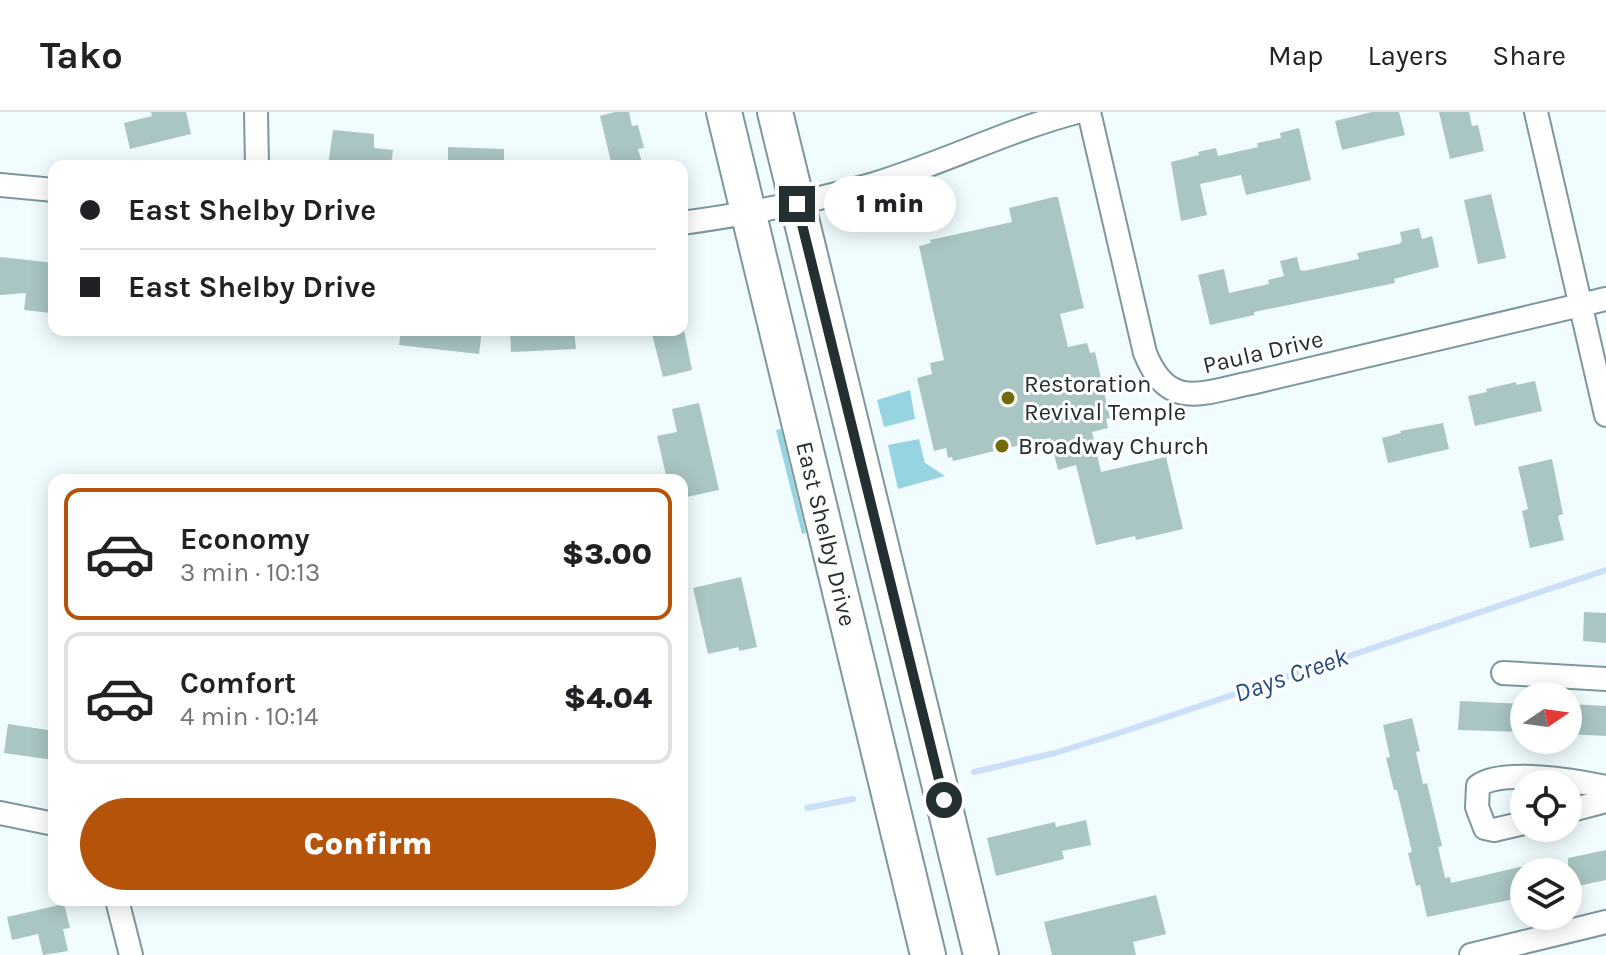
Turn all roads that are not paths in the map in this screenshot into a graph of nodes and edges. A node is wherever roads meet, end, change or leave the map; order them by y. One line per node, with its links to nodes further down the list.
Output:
1 (256, 112): 7 (street)
2 (724, 112): 11 (main road, East Shelby Drive)
3 (775, 112): 10 (main road)
4 (1077, 112): 10 (street)
5 (1089, 112): 14 (street, Paula Drive)
6 (1536, 112): 14 (street)
7 (257, 160)
8 (0, 185): 9 (street)
9 (48, 189)
10 (797, 204): 11 (street); 30 (main road)
11 (748, 213): 12 (street); 29 (main road, East Shelby Drive)
12 (688, 222)
13 (1606, 299): 14 (street, Paula Drive)
14 (1580, 305): 15 (street)
15 (1606, 415)
16 (1503, 673): 17 (street)
17 (1606, 679)
18 (1510, 777): 25 (street)
19 (1582, 785): 20 (street)
20 (1606, 787)
21 (1606, 801): 22 (street)
22 (1582, 807)
23 (0, 813): 24 (street)
24 (48, 823)
25 (1510, 827)
26 (119, 906): 28 (street)
27 (1606, 922): 31 (street)
28 (131, 955)
29 (928, 955)
30 (981, 955)
31 (1471, 955)

